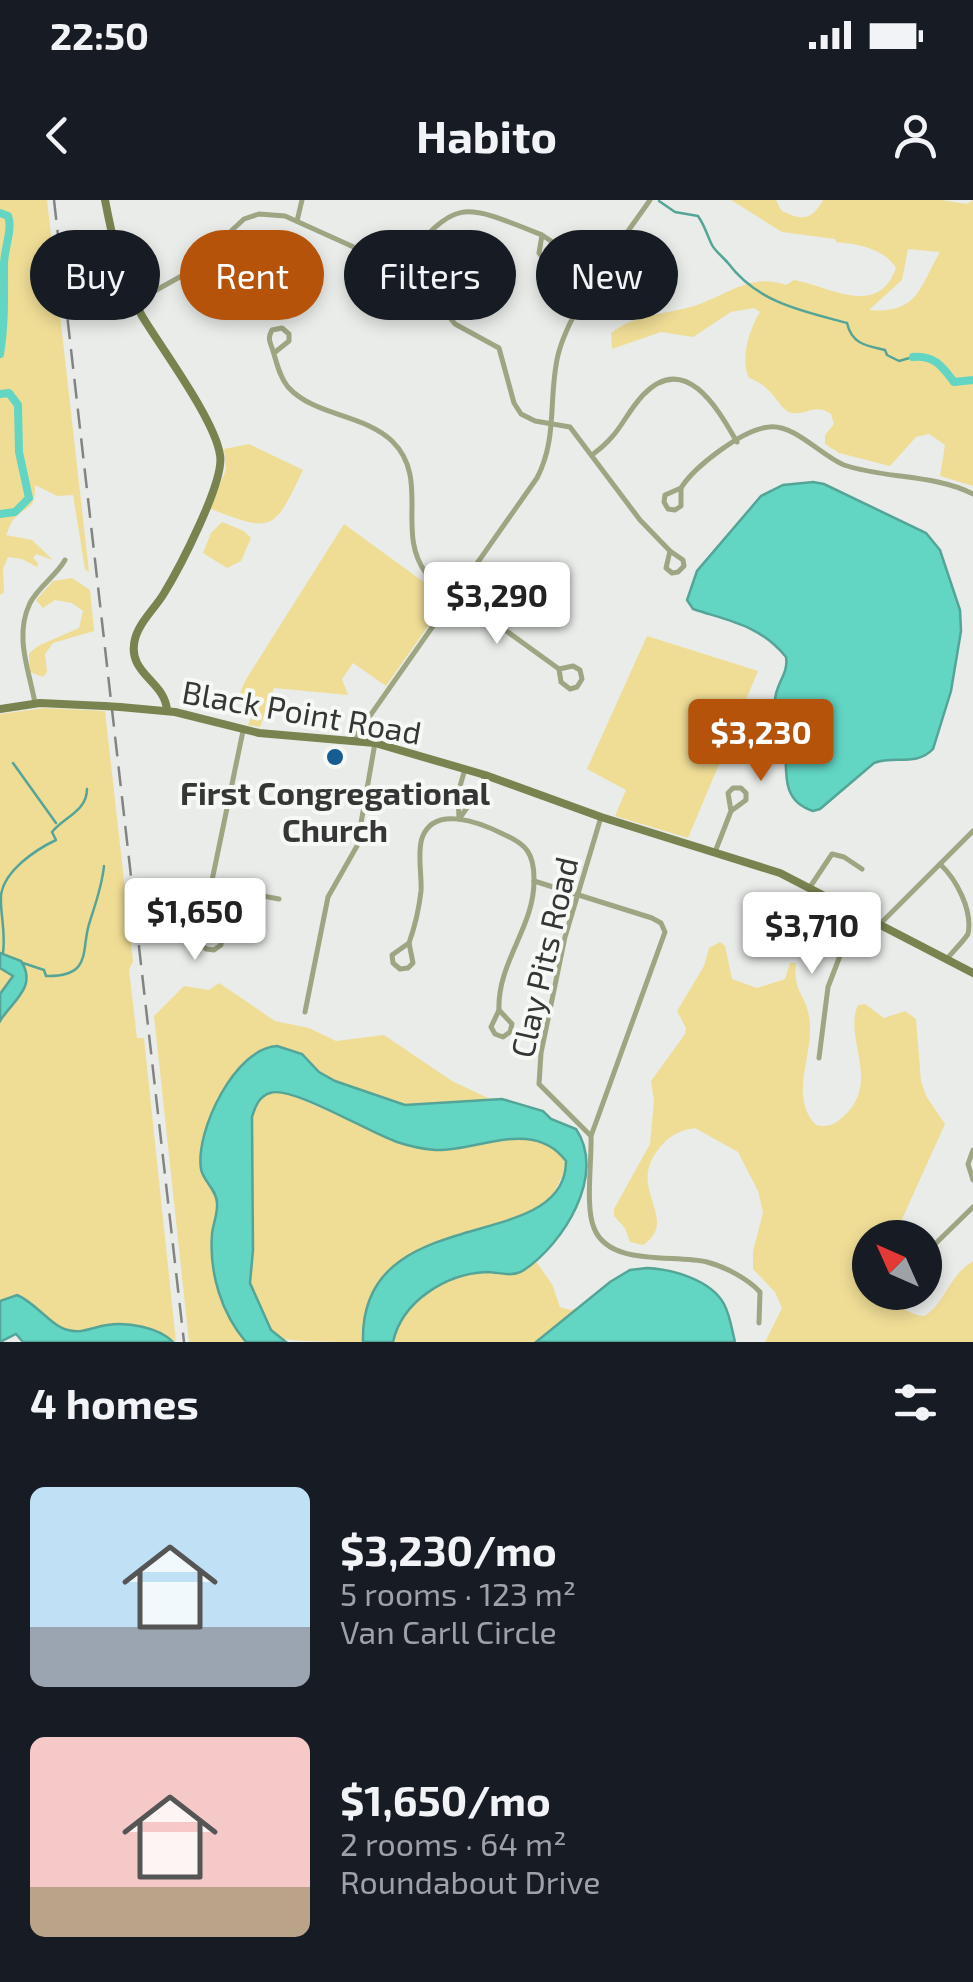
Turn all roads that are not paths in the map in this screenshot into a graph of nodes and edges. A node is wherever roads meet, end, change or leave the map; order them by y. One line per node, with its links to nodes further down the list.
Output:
1 (106, 200): 5 (main road)
2 (302, 200): 4 (street)
3 (650, 200): 14 (street)
4 (297, 221): 9 (street); 10 (street)
5 (112, 230)
6 (428, 230): 7 (street)
7 (536, 232)
8 (542, 235): 8 (street)
9 (344, 242)
10 (160, 288)
11 (146, 320): 25 (main road)
12 (453, 320): 14 (street)
13 (274, 353): 13 (street); 21 (street)
14 (553, 423): 16 (street); 21 (street)
15 (737, 442): 16 (street); 17 (street); 18 (street)
16 (592, 455): 19 (street)
17 (681, 488): 17 (street)
18 (973, 494)
19 (670, 551): 19 (street)
20 (65, 560): 23 (street)
21 (455, 596): 22 (street); 27 (street)
22 (558, 669): 22 (street)
23 (35, 703): 24 (main road, Black Point Road); 25 (main road, Black Point Road, bridge)
24 (0, 709)
25 (167, 711): 26 (main road, Black Point Road)
26 (243, 731): 27 (main road, Black Point Road); 39 (street)
27 (353, 740): 28 (main road, Black Point Road)
28 (375, 744): 29 (main road, Black Point Road); 50 (street)
29 (466, 769): 30 (main road, Black Point Road); 33 (street)
30 (485, 774): 32 (main road, Black Point Road); 33 (street)
31 (732, 811): 31 (street); 35 (street)
32 (601, 817): 35 (main road, Black Point Road); 41 (street, Clay Pits Road)
33 (460, 820): 38 (street); 46 (street)
34 (973, 831): 36 (street)
35 (715, 852): 40 (main road, Black Point Road)
36 (940, 864): 45 (street); 47 (street)
37 (862, 869): 40 (street)
38 (534, 881): 41 (street); 49 (street)
39 (211, 886): 42 (street); 44 (street)
40 (810, 887): 43 (main road, Black Point Road)
41 (577, 892): 52 (street, Clay Pits Road); 52 (street)
42 (278, 900)
43 (864, 914): 45 (main road, Black Point Road); 51 (street)
44 (204, 920): 44 (street)
45 (881, 923): 47 (main road, Black Point Road)
46 (409, 943): 46 (street)
47 (947, 958): 48 (main road, Black Point Road)
48 (973, 973)
49 (499, 1010): 49 (street)
50 (305, 1012)
51 (819, 1058)
52 (591, 1136): 57 (street)
53 (973, 1150): 54 (street)
54 (973, 1180)
55 (973, 1207): 56 (street)
56 (942, 1235)
57 (759, 1323)

